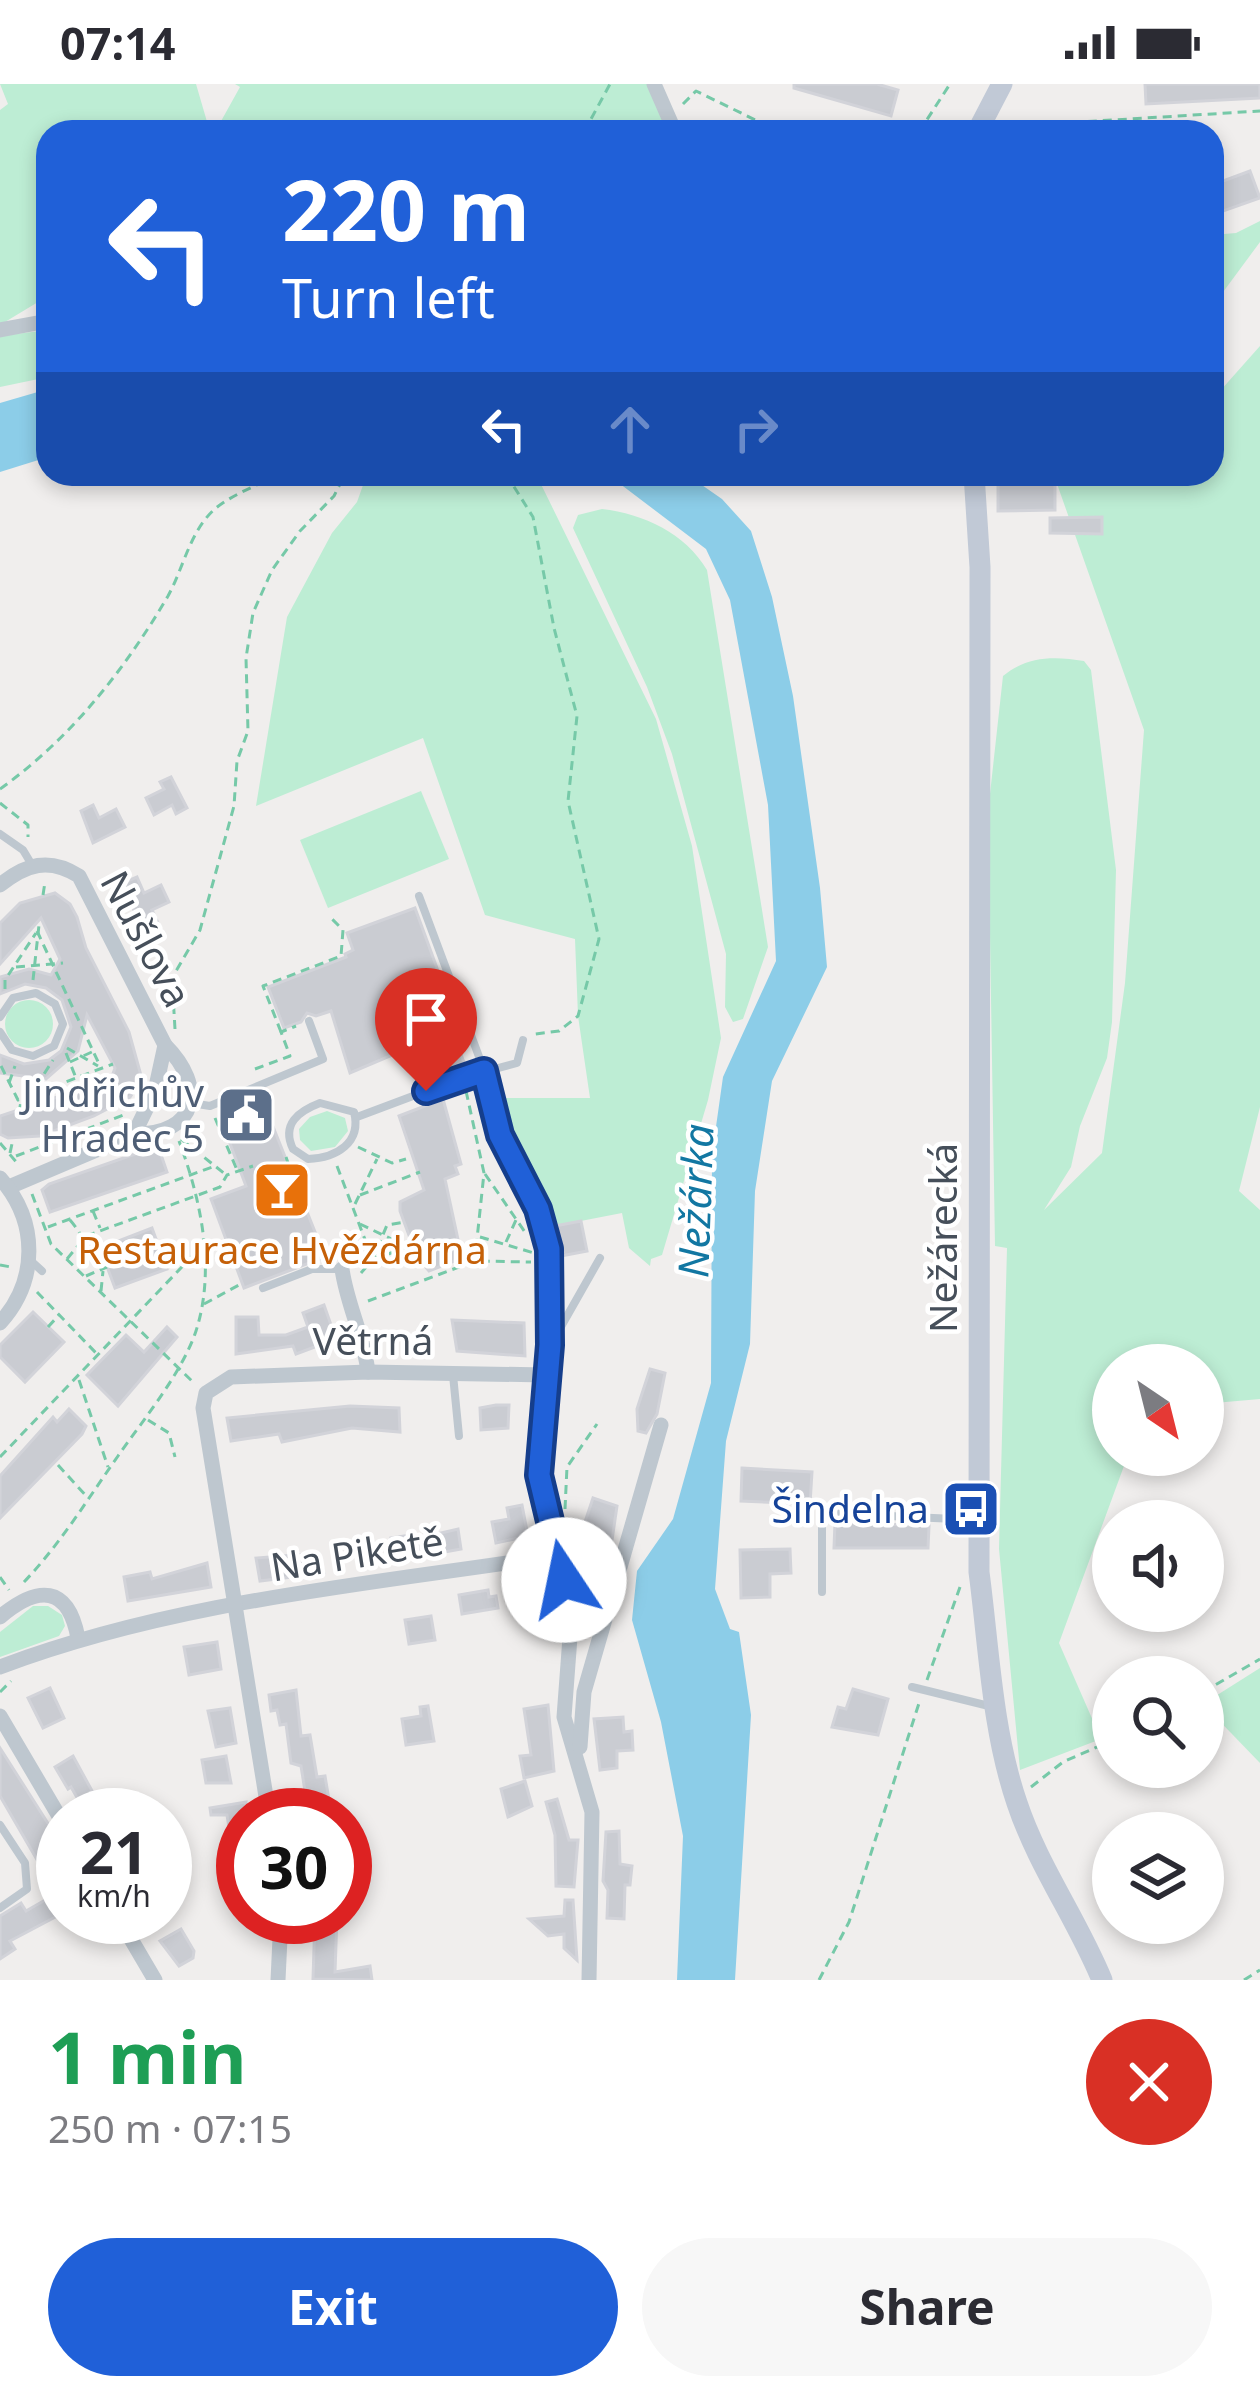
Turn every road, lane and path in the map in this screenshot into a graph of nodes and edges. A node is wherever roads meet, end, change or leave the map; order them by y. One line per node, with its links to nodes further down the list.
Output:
1 (610, 84): 8 (path)
2 (654, 84): 9 (street)
3 (694, 84): 6 (path)
4 (950, 84): 12 (path)
5 (1002, 84): 13 (street)
6 (696, 92): 10 (path); 11 (path)
7 (1260, 111): 14 (path)
8 (590, 120)
9 (670, 120)
10 (676, 120)
11 (755, 120)
12 (927, 120)
13 (983, 120)
14 (1093, 120)
15 (36, 323): 16 (street)
16 (0, 330)
17 (258, 486): 21 (path)
18 (339, 486): 44 (path)
19 (514, 486): 43 (path)
20 (975, 486): 137 (street, Nežárecká)
21 (0, 789)
22 (0, 803): 24 (path)
23 (0, 834): 24 (lane)
24 (34, 863): 25 (street); 26 (path); 44 (street, Nušlova)
25 (0, 885)
26 (43, 895)
27 (419, 896): 55 (lane)
28 (329, 916): 42 (path)
29 (38, 928): 31 (path); 32 (path); 33 (path)
30 (63, 963): 31 (path)
31 (56, 965): 32 (path); 38 (path)
32 (32, 966): 33 (path); 35 (path)
33 (14, 967): 34 (path)
34 (2, 978): 36 (path)
35 (32, 981)
36 (5, 989)
37 (82, 1005): 38 (path)
38 (72, 1010): 45 (path)
39 (1, 1012): 41 (lane)
40 (309, 1021): 42 (path); 62 (lane)
41 (0, 1032)
42 (280, 1032): 54 (path)
43 (523, 1040): 55 (lane)
44 (165, 1046): 60 (street, Nušlova); 65 (street)
45 (96, 1050): 46 (path); 53 (path)
46 (81, 1057): 49 (path); 49 (path); 53 (path)
47 (6, 1059): 51 (path)
48 (53, 1059): 59 (path)
49 (70, 1063): 57 (path)
50 (113, 1064): 53 (path)
51 (0, 1066): 58 (path)
52 (15, 1066): 58 (path)
53 (100, 1066): 57 (path)
54 (254, 1069)
55 (484, 1071): 56 (lane); 119 (street)
56 (461, 1078): 64 (lane); 79 (path)
57 (76, 1079): 59 (path)
58 (9, 1085): 59 (path)
59 (25, 1099): 63 (path)
60 (190, 1102): 62 (lane); 65 (street)
61 (139, 1106): 69 (path)
62 (210, 1106): 76 (path)
63 (19, 1113)
64 (357, 1117): 68 (lane); 71 (lane)
65 (134, 1134): 82 (street)
66 (13, 1139): 69 (path)
67 (0, 1143): 69 (path)
68 (350, 1143): 71 (lane); 72 (path)
69 (10, 1153)
70 (285, 1154): 81 (path)
71 (333, 1156): 86 (path)
72 (377, 1157): 73 (path); 85 (path)
73 (406, 1159)
74 (214, 1166): 78 (path); 78 (path); 80 (path)
75 (253, 1166): 76 (path)
76 (238, 1172): 80 (path)
77 (420, 1172): 85 (path)
78 (191, 1173): 84 (path); 87 (path)
79 (484, 1173): 89 (path); 96 (path)
80 (227, 1175): 84 (path)
81 (293, 1178)
82 (4, 1183): 105 (street)
83 (30, 1191): 92 (path)
84 (199, 1194): 93 (path); 97 (path)
85 (360, 1195): 86 (path)
86 (352, 1208): 91 (path)
87 (93, 1210): 88 (path); 93 (path)
88 (69, 1218): 92 (path); 95 (path)
89 (516, 1218): 98 (path); 98 (path)
90 (406, 1222): 94 (path)
91 (358, 1224): 94 (path); 100 (path)
92 (46, 1228): 101 (path)
93 (101, 1230): 95 (path)
94 (382, 1234): 100 (path); 100 (path)
95 (86, 1236): 101 (path); 106 (path)
96 (478, 1237): 98 (path); 102 (path)
97 (204, 1244): 113 (path); 116 (path)
98 (504, 1244)
99 (600, 1258): 119 (lane)
100 (373, 1259)
101 (65, 1260): 108 (path)
102 (475, 1262): 103 (path); 114 (path)
103 (538, 1262)
104 (0, 1264): 105 (path)
105 (30, 1266): 117 (street)
106 (105, 1268): 108 (path); 112 (path)
107 (342, 1269): 110 (lane); 122 (street)
108 (84, 1277): 112 (path)
109 (239, 1285): 113 (path)
110 (263, 1288)
111 (37, 1292): 115 (path)
112 (101, 1293): 116 (path)
113 (202, 1305): 121 (path)
114 (357, 1305)
115 (59, 1315): 118 (path); 120 (path)
116 (130, 1322): 120 (path); 121 (path)
117 (0, 1323)
118 (48, 1327)
119 (550, 1345): 124 (street)
120 (98, 1355): 125 (path)
121 (176, 1367): 126 (path); 127 (path)
122 (368, 1372): 123 (street, Větrná); 126 (street, Větrná)
123 (452, 1374): 124 (street, Větrná); 130 (lane)
124 (545, 1376): 138 (street)
125 (79, 1380): 131 (path); 134 (path)
126 (206, 1393): 142 (street, Na Piketě)
127 (146, 1419): 132 (path); 134 (path)
128 (597, 1424): 136 (path)
129 (661, 1425): 153 (street)
130 (458, 1436)
131 (0, 1457)
132 (175, 1457)
133 (58, 1465): 135 (path)
134 (109, 1469): 135 (path)
135 (89, 1499): 139 (path)
136 (565, 1510)
137 (979, 1520): 141 (lane); 150 (street, Nežárecká)
138 (560, 1555): 142 (street, Na Piketě); 153 (street)
139 (0, 1577)
140 (962, 1583): 149 (path)
141 (822, 1592)
142 (235, 1606): 144 (street, Na Piketě); 155 (street, Na Piketě)
143 (0, 1617): 144 (street)
144 (78, 1638): 146 (street, Na Piketě)
145 (1260, 1659): 147 (path)
146 (0, 1667)
147 (1224, 1680)
148 (912, 1688): 149 (lane)
149 (923, 1691): 150 (lane); 165 (path)
150 (996, 1708): 156 (street, Nežárecká)
151 (0, 1716): 154 (street)
152 (1092, 1749): 156 (path)
153 (580, 1760): 164 (street)
154 (42, 1788)
155 (265, 1788)
156 (1015, 1799): 166 (street, Nežárecká)
157 (0, 1826): 158 (lane)
158 (0, 1908)
159 (134, 1944): 162 (street)
160 (280, 1944): 163 (street)
161 (1260, 1970): 167 (path)
162 (155, 1980)
163 (278, 1980)
164 (589, 1980)
165 (819, 1980)
166 (1102, 1980)
167 (1244, 1980)

